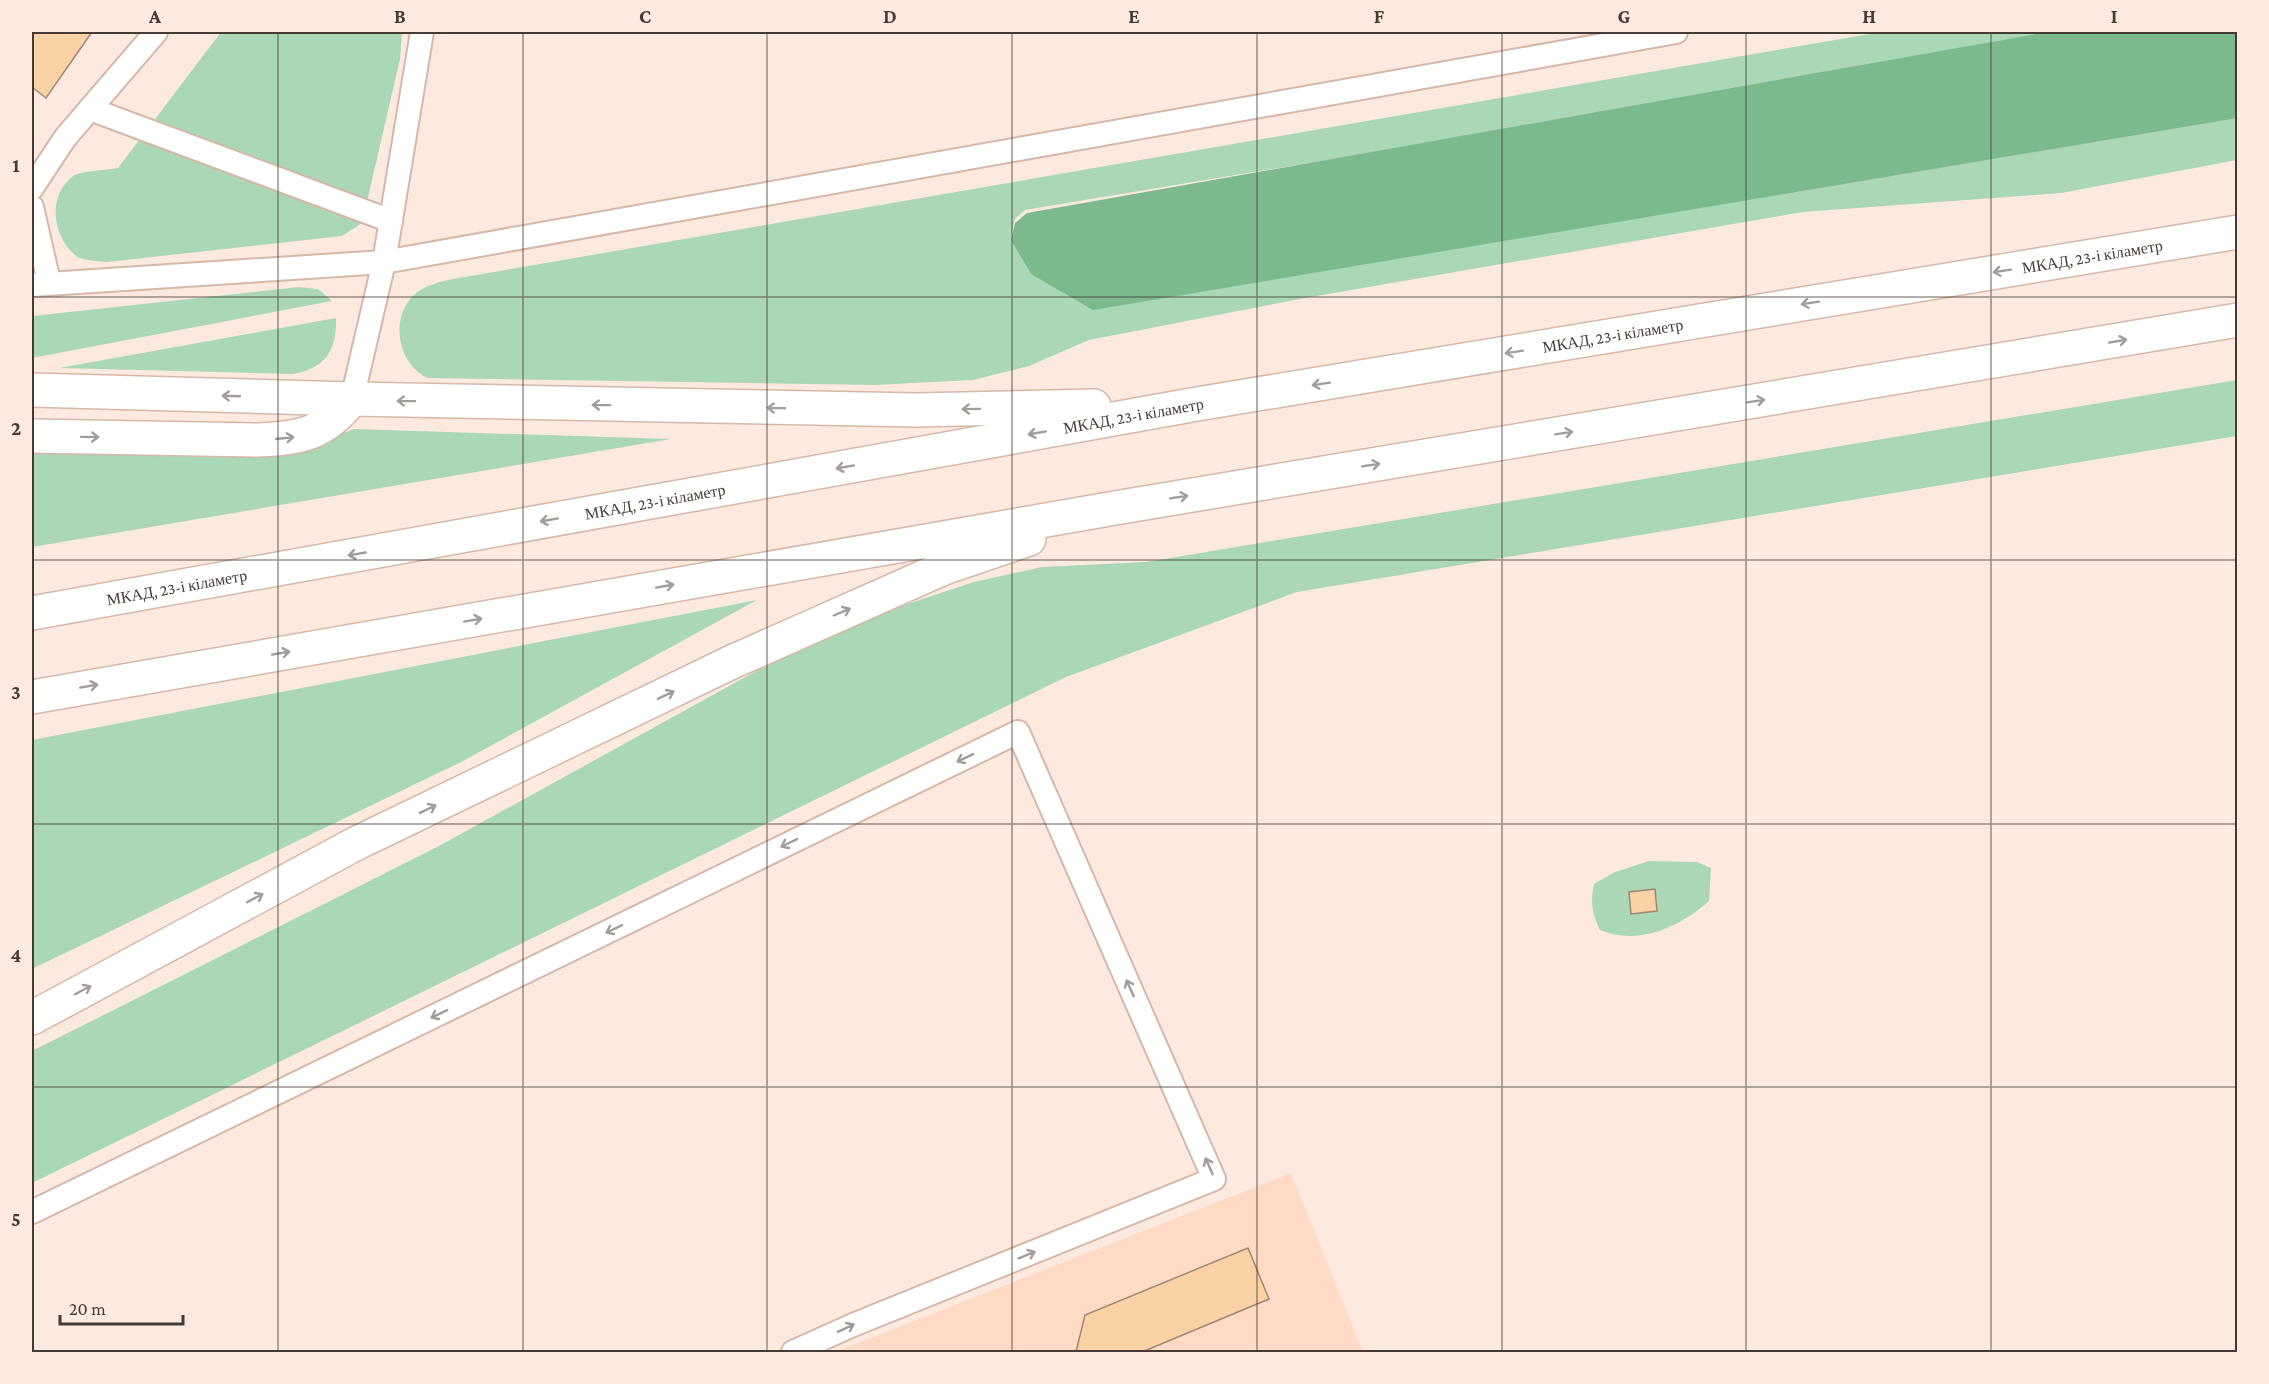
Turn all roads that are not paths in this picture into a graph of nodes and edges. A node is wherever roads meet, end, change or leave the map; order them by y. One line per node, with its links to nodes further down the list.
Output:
1 (156, 32): 4 (lane)
2 (422, 32): 7 (lane)
3 (1676, 32): 9 (lane)
4 (90, 109): 5 (lane); 7 (lane)
5 (32, 189)
6 (32, 207): 10 (lane)
7 (391, 221): 9 (lane)
8 (2238, 232): 14 (main road, МКАД, 23-і кіламетр, one-way to 14)
9 (384, 262): 10 (lane); 13 (lane)
10 (40, 283)
11 (2238, 320): 16 (main road, one-way to 11)
12 (32, 390): 13 (main road, one-way to 12)
13 (352, 399): 14 (main road, one-way to 13); 15 (main road, one-way to 13)
14 (1197, 404): 17 (main road, МКАД, 23-і кіламетр, one-way to 17)
15 (32, 436)
16 (1121, 507): 18 (main road, one-way to 16); 19 (main road, one-way to 16)
17 (32, 613)
18 (32, 697)
19 (32, 1018)
20 (32, 1212): 21 (lane, one-way to 20)
21 (793, 1353)

